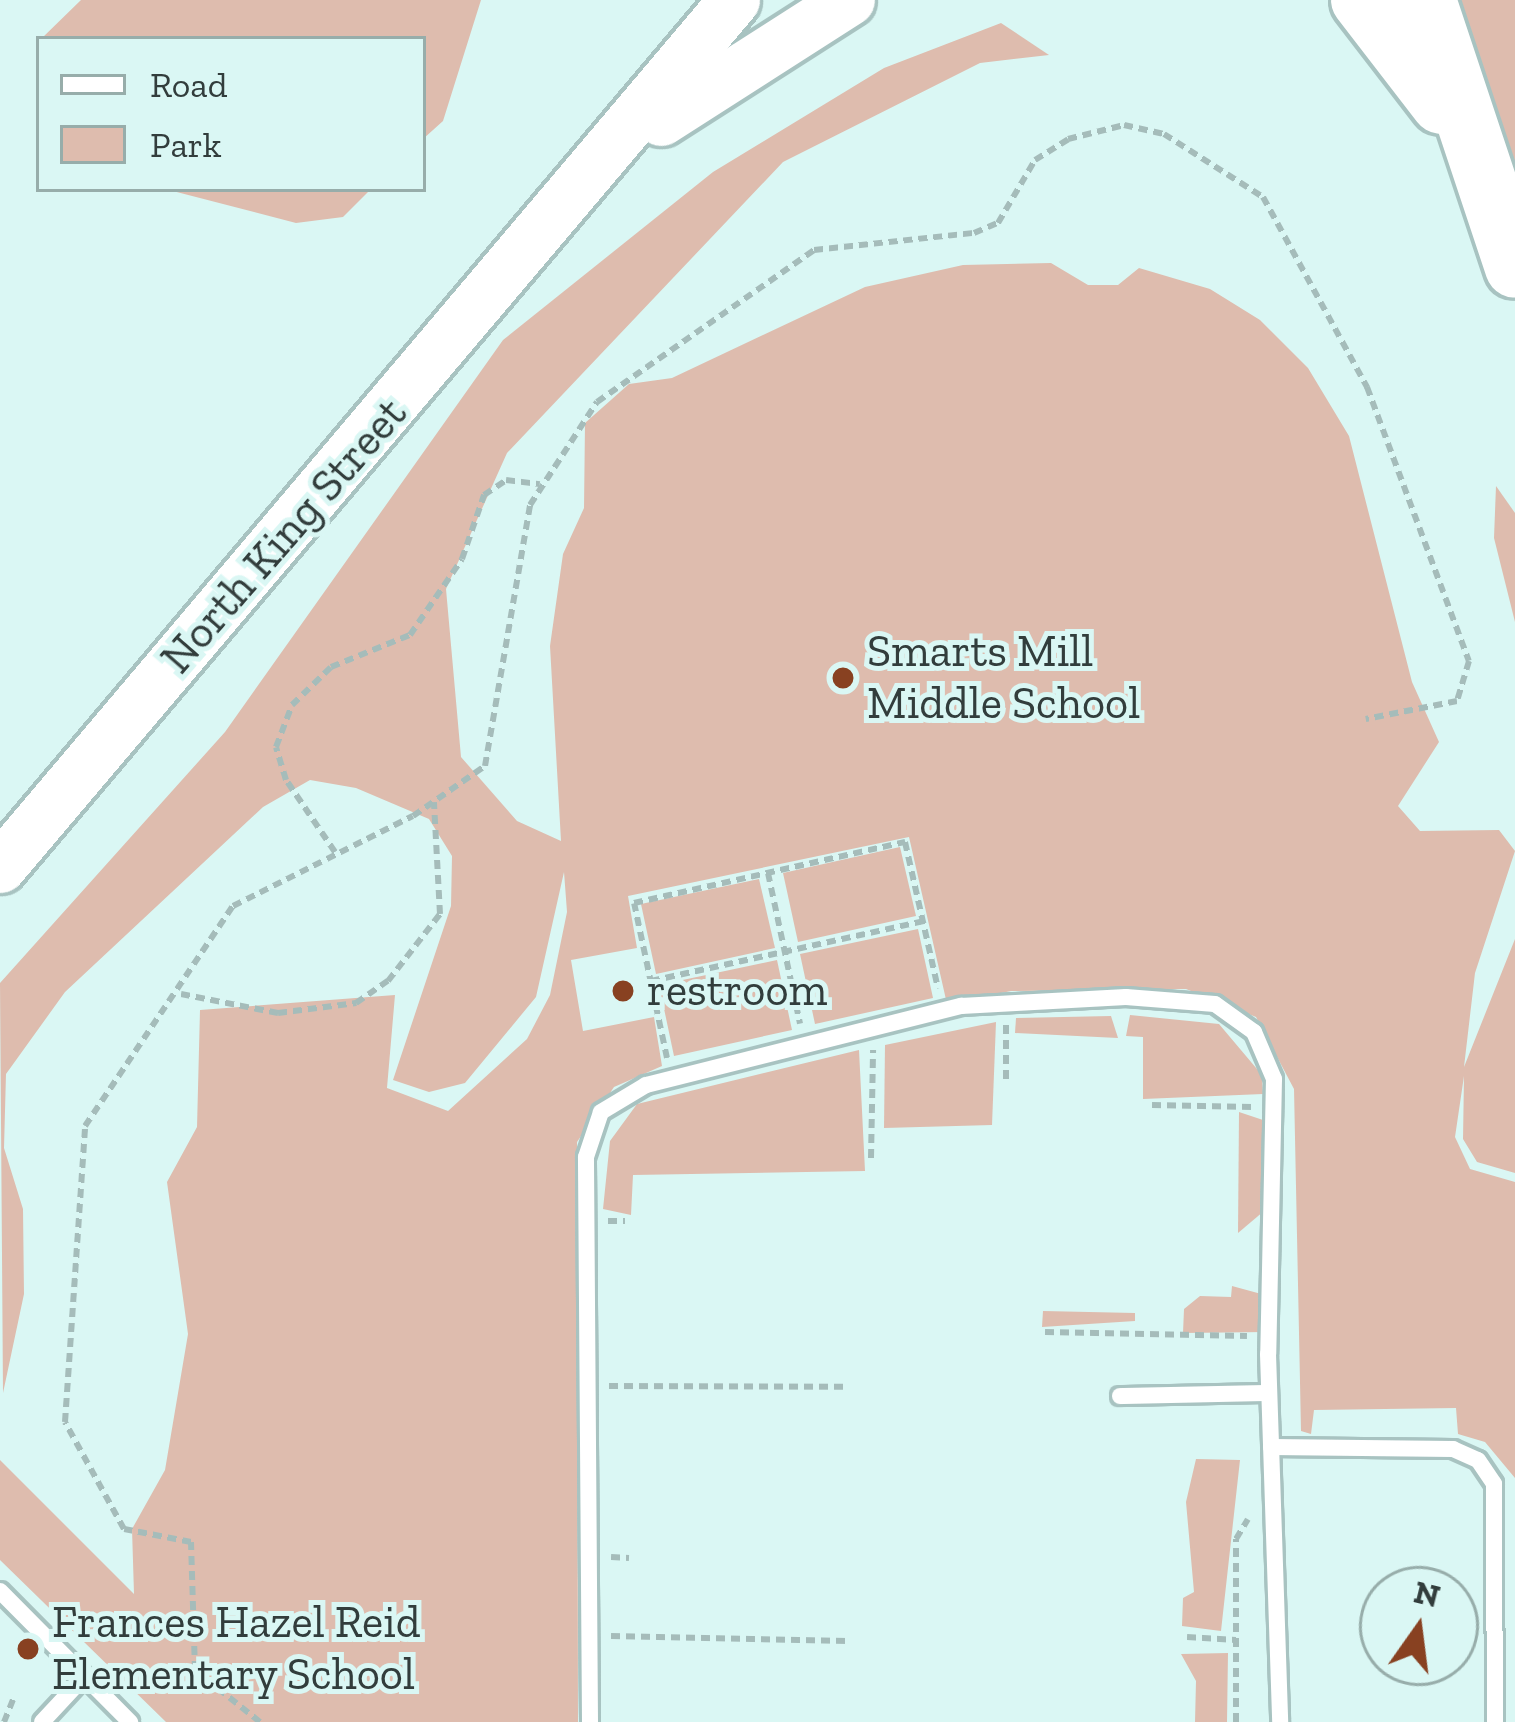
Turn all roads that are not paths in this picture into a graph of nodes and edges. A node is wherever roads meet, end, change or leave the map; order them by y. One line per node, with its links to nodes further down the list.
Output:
1 (734, 0): 6 (main road, North King Street)
2 (848, 0): 6 (main road, North King Street)
3 (1361, 0): 5 (highway)
4 (1426, 0): 5 (highway)
5 (1471, 148): 7 (highway)
6 (568, 206): 8 (main road, North King Street)
7 (1515, 268)
8 (0, 867)
9 (1269, 1394): 10 (lane); 11 (lane); 16 (lane)
10 (1120, 1396)
11 (1271, 1447): 17 (lane); 18 (lane)
12 (0, 1591): 13 (lane)
13 (84, 1677): 14 (lane); 15 (lane)
14 (42, 1722)
15 (130, 1722)
16 (590, 1722)
17 (1280, 1722)
18 (1495, 1722)

